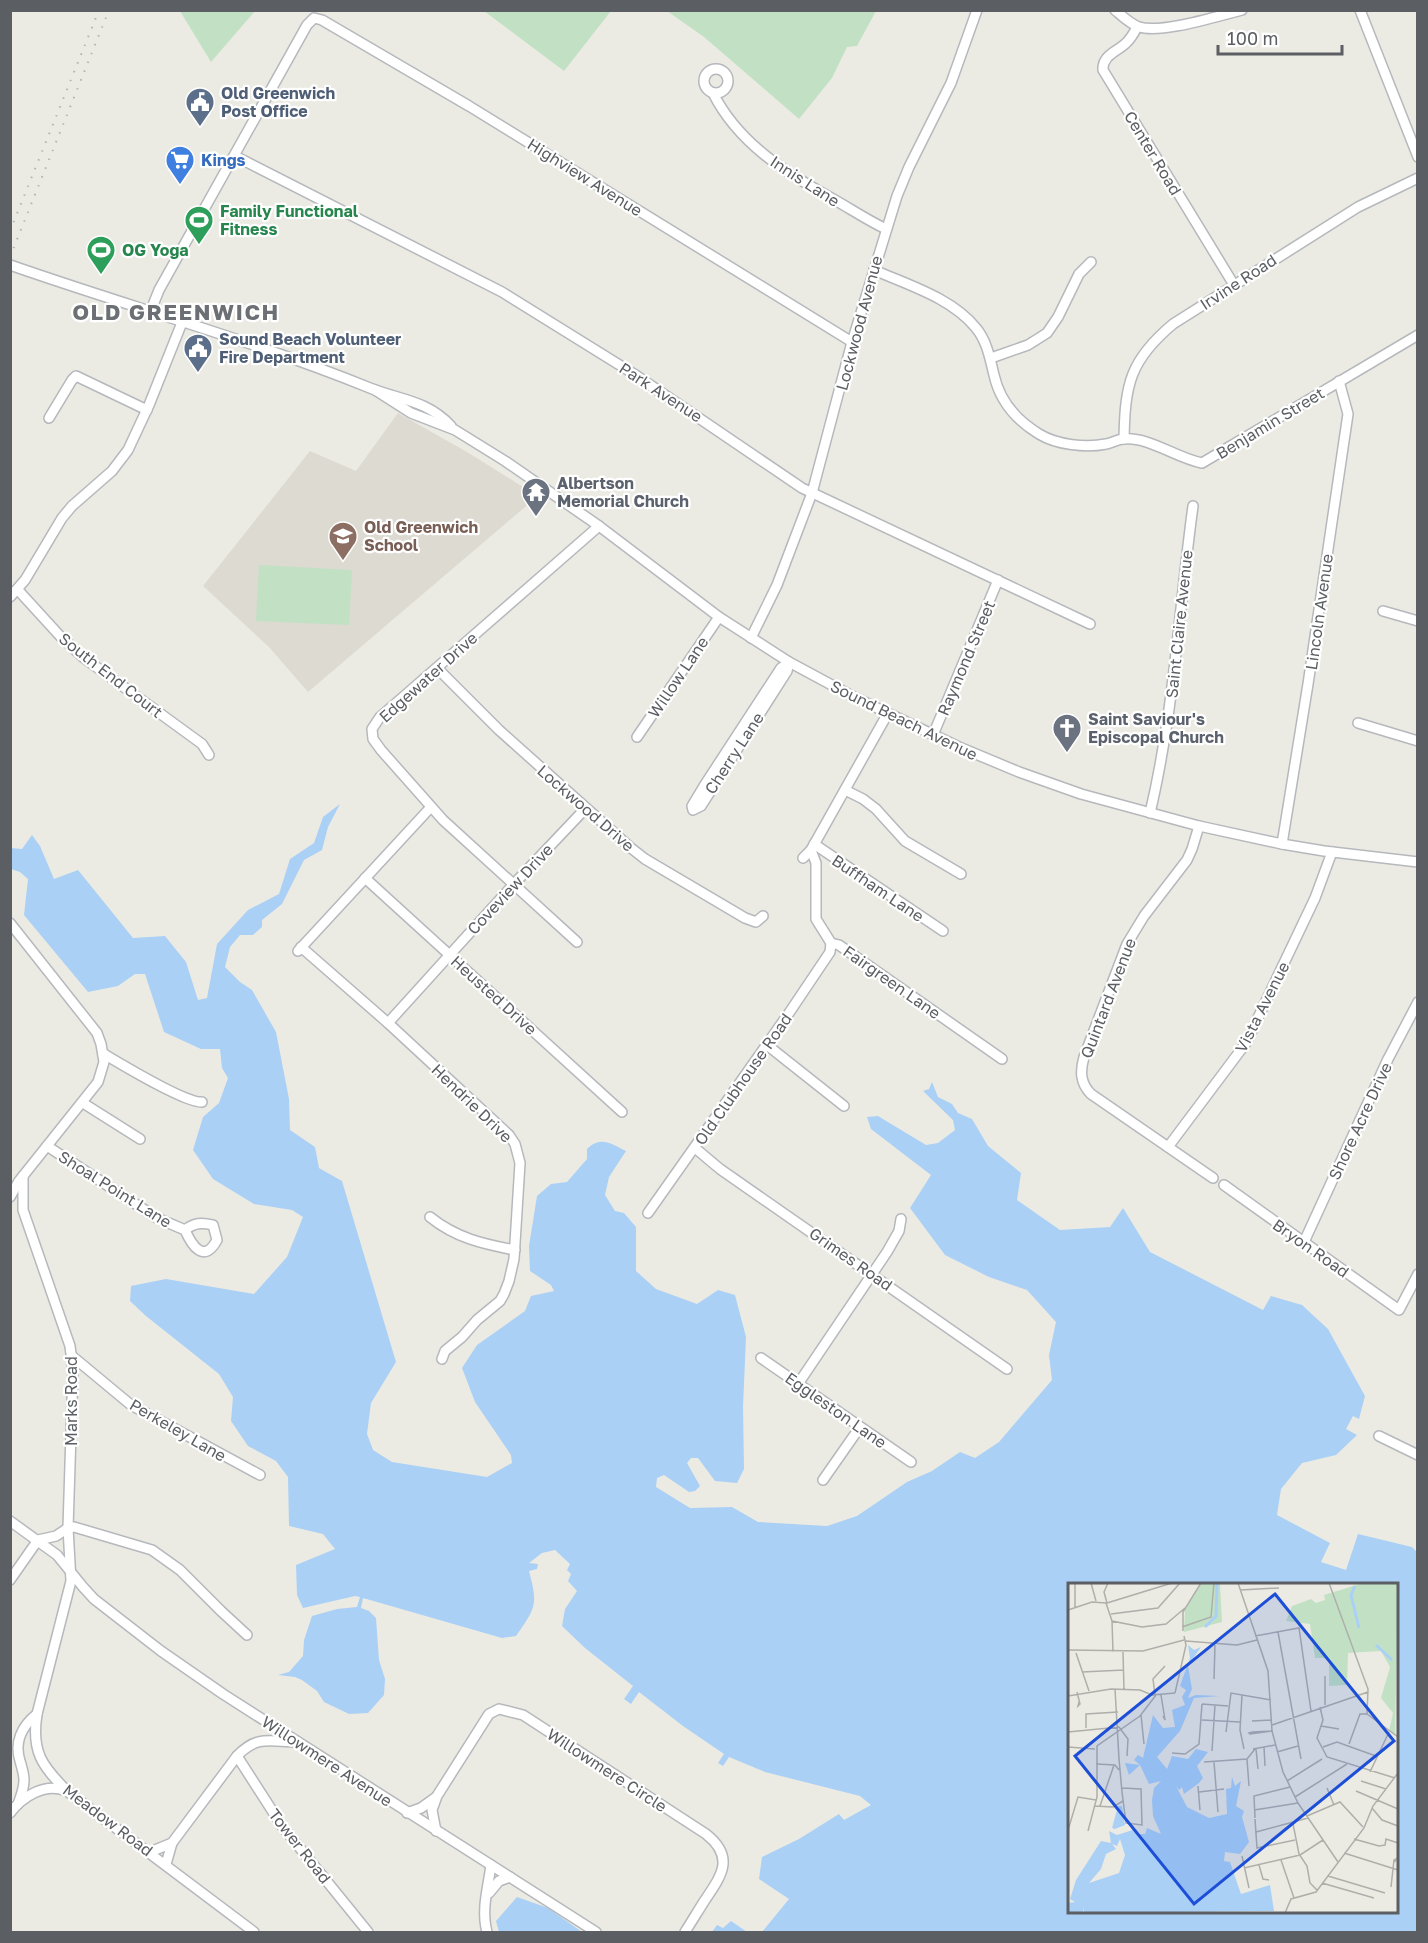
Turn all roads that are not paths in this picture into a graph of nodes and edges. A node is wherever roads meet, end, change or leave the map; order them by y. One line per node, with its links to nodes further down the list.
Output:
1 (977, 10): 10 (street, Lockwood Avenue)
2 (1115, 10): 5 (street)
3 (1242, 10): 5 (street)
4 (1360, 10): 8 (street)
5 (1137, 27): 14 (street, Center Road)
6 (713, 93): 10 (street, Innis Lane)
7 (235, 156): 15 (street); 18 (street, Highview Avenue); 28 (street, Park Avenue)
8 (1418, 157)
9 (1418, 178): 14 (street, Irvine Road)
10 (886, 228): 13 (street, Lockwood Avenue)
11 (1091, 262): 19 (street)
12 (10, 265): 15 (street, Sound Beach Avenue)
13 (874, 270): 18 (street, Lockwood Avenue); 19 (street, Benjamin Street)
14 (1234, 285): 27 (street, Irvine Road)
15 (151, 310): 16 (street, Sound Beach Avenue)
16 (183, 320): 21 (street, Sound Beach Avenue); 23 (street)
17 (1418, 335): 20 (street, Benjamin Street)
18 (852, 342): 28 (street, Lockwood Avenue)
19 (991, 358): 27 (street, Benjamin Street)
20 (1339, 381): 27 (street, Benjamin Street); 51 (street, Lincoln Avenue)
21 (406, 404): 22 (street, Sound Beach Avenue); 24 (street, Sound Beach Avenue)
22 (421, 404): 24 (street); 26 (street, Sound Beach Avenue)
23 (147, 410): 25 (street); 32 (street)
24 (418, 415): 26 (street, Sound Beach Avenue)
25 (49, 418)
26 (455, 430): 30 (street, Sound Beach Avenue)
27 (1124, 439)
28 (812, 493): 31 (street, Park Avenue); 37 (street, Lockwood Avenue)
29 (1192, 506): 49 (street, Saint Claire Avenue)
30 (599, 526): 34 (street, Sound Beach Avenue); 39 (street, Edgewater Drive)
31 (998, 580): 36 (street, Park Avenue); 42 (street, Raymond Street)
32 (14, 593): 45 (street, South End Court)
33 (1383, 611): 35 (street)
34 (719, 617): 37 (street, Sound Beach Avenue); 43 (street, Willow Lane)
35 (1418, 621)
36 (1090, 624)
37 (751, 638): 38 (street, Sound Beach Avenue)
38 (789, 662): 38 (street, Cherry Lane); 40 (street, Sound Beach Avenue)
39 (437, 668): 47 (street, Edgewater Drive); 48 (street, Lockwood Drive)
40 (888, 713): 42 (street, Sound Beach Avenue); 46 (street)
41 (1358, 723): 44 (street)
42 (933, 735): 49 (street, Sound Beach Avenue)
43 (637, 737)
44 (1418, 741)
45 (209, 755)
46 (845, 790): 52 (street); 56 (street)
47 (431, 807): 57 (street); 58 (street)
48 (585, 809): 58 (street, Coveview Drive); 59 (street, Lockwood Drive)
49 (1150, 813): 50 (street, Sound Beach Avenue)
50 (1199, 826): 51 (street, Sound Beach Avenue); 76 (street, Quintard Avenue)
51 (1282, 844): 53 (street, Sound Beach Avenue)
52 (812, 847): 54 (street); 61 (street, Buffham Lane); 63 (street, Fairgreen Lane)
53 (1332, 852): 55 (street, Sound Beach Avenue); 76 (street, Vista Avenue)
54 (803, 858)
55 (1418, 862)
56 (960, 874)
57 (365, 878): 64 (street, Heusted Drive); 66 (street, Hendrie Drive)
58 (513, 885): 62 (street); 64 (street, Coveview Drive)
59 (759, 919)
60 (10, 923): 68 (street)
61 (943, 931)
62 (577, 942)
63 (831, 943): 67 (street, Old Clubhouse Road); 69 (street, Fairgreen Lane)
64 (449, 955): 66 (street, Coveview Drive); 73 (street, Heusted Drive)
65 (1418, 1002): 88 (street, Shore Acre Drive)
66 (388, 1023): 89 (street, Hendrie Drive)
67 (767, 1045): 72 (street); 77 (street, Old Clubhouse Road)
68 (104, 1054): 70 (street); 71 (street)
69 (1002, 1059)
70 (202, 1102)
71 (83, 1103): 74 (street); 75 (street)
72 (844, 1106)
73 (622, 1112)
74 (140, 1139)
75 (47, 1146): 78 (street); 87 (street, Shoal Point Lane)
76 (1168, 1147): 79 (street)
77 (695, 1148): 84 (street, Old Clubhouse Road); 90 (street, Grimes Road)
78 (18, 1178): 81 (street); 83 (street, Marks Road)
79 (1213, 1178)
80 (1224, 1185): 88 (street, Bryon Road)
81 (10, 1197)
82 (12, 1208): 83 (street)
83 (23, 1210): 92 (street, Marks Road)
84 (648, 1213)
85 (430, 1217): 89 (street)
86 (901, 1219): 90 (street)
87 (185, 1230)
88 (1304, 1242): 91 (street, Bryon Road)
89 (515, 1250): 94 (street, Hendrie Drive)
90 (872, 1273): 95 (street, Grimes Road); 96 (street)
91 (1418, 1274)
92 (72, 1356): 101 (street, Perkeley Lane); 104 (street, Marks Road)
93 (761, 1358): 96 (street, Eggleston Lane)
94 (442, 1359)
95 (1007, 1369)
96 (798, 1384): 97 (street, Eggleston Lane)
97 (860, 1427): 100 (street, Eggleston Lane); 102 (street)
98 (1379, 1436): 99 (street)
99 (1418, 1455)
100 (910, 1462)
101 (260, 1475)
102 (823, 1480)
103 (10, 1521): 105 (street)
104 (68, 1528): 105 (street); 106 (street, Marks Road); 108 (street)
105 (38, 1540): 106 (street); 107 (street)
106 (72, 1571): 109 (street, Meadow Road); 110 (street, Willowmere Avenue)
107 (10, 1580)
108 (247, 1635)
109 (37, 1714): 112 (street, Meadow Road); 114 (street)
110 (298, 1742): 111 (street); 116 (street, Willowmere Avenue)
111 (237, 1756): 118 (street); 125 (street, Tower Road)
112 (68, 1792): 114 (street); 119 (street, Meadow Road)
113 (437, 1796): 116 (street, Willowmere Circle); 117 (street, Willowmere Circle); 128 (street, Willowmere Circle)
114 (18, 1804): 115 (street)
115 (10, 1813)
116 (407, 1813): 117 (street, Willowmere Avenue)
117 (436, 1831): 121 (street, Willowmere Avenue)
118 (172, 1843): 119 (street); 120 (street)
119 (150, 1852): 120 (street, Meadow Road)
120 (166, 1864): 124 (street, Meadow Road)
121 (491, 1865): 122 (street, Willowmere Avenue); 123 (street)
122 (510, 1877): 123 (street); 127 (street, Willowmere Avenue)
123 (488, 1895): 126 (street)
124 (254, 1932)
125 (368, 1932)
126 (487, 1932)
127 (596, 1932)
128 (685, 1932)

